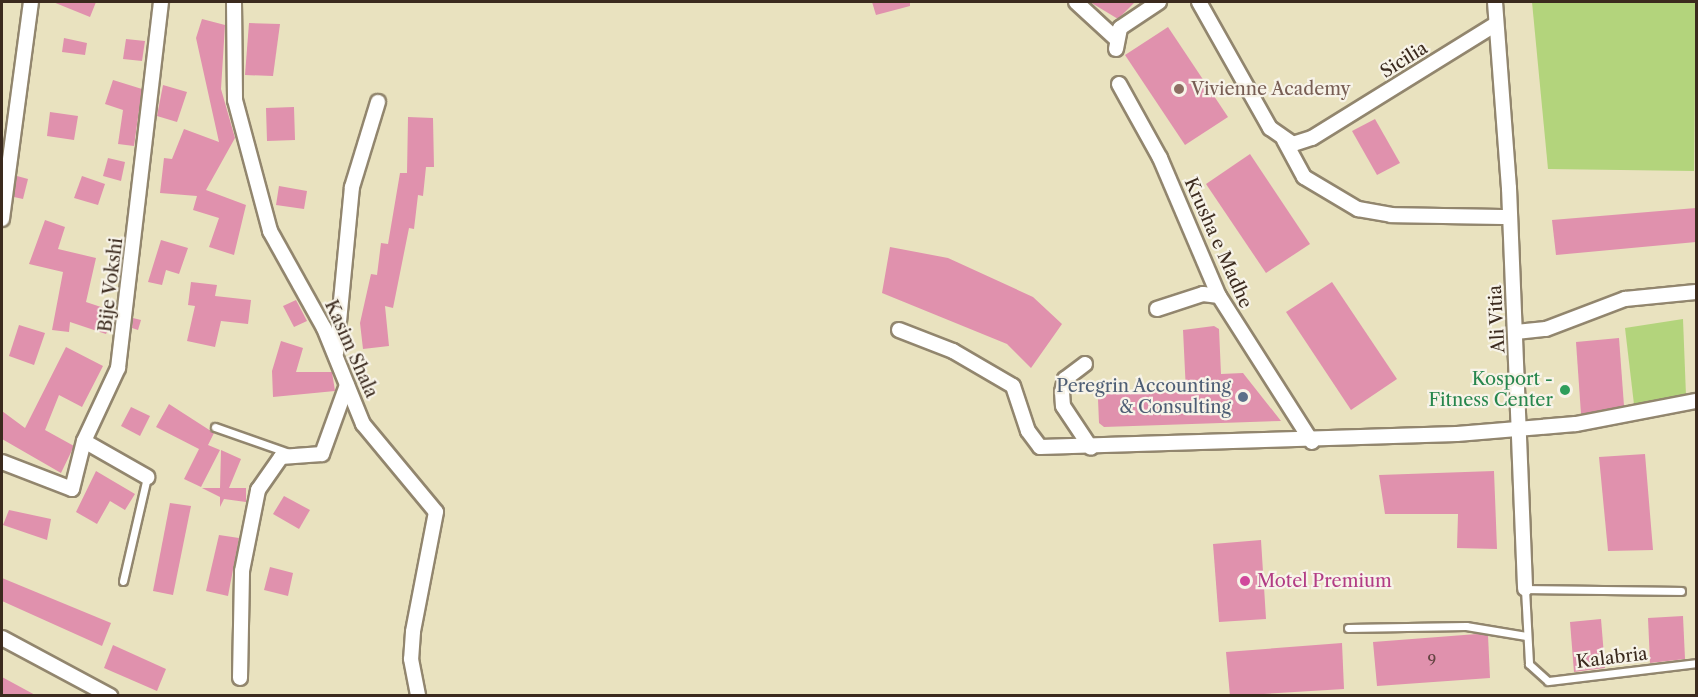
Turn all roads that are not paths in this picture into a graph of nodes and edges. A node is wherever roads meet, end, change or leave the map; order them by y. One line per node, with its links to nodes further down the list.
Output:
1 (31, 2): 13 (street)
2 (161, 2): 25 (street, Bije Vokshi)
3 (234, 2): 19 (street, Kasim Shala)
4 (1076, 2): 5 (street)
5 (1159, 2)
6 (1199, 2): 11 (street)
7 (1495, 2): 8 (street, Ali Vitia)
8 (1496, 24): 11 (street, Sicilia); 12 (street, Ali Vitia)
9 (1119, 84): 15 (street, Krusha e Madhe)
10 (378, 102): 19 (street)
11 (1284, 140): 12 (street)
12 (1510, 217): 18 (street, Ali Vitia)
13 (2, 219)
14 (1696, 292): 18 (street)
15 (1219, 296): 16 (street); 26 (street, Krusha e Madhe)
16 (1157, 309)
17 (899, 330): 27 (street)
18 (1516, 332): 23 (street, Ali Vitia)
19 (336, 353): 21 (street, Kasim Shala)
20 (1085, 364): 27 (street)
21 (346, 385): 28 (street); 41 (street, Kasim Shala)
22 (1696, 401): 23 (street)
23 (1520, 427): 26 (street); 32 (street, Ali Vitia)
24 (215, 428): 28 (lane)
25 (84, 441): 29 (street, Bije Vokshi); 30 (street)
26 (1312, 442): 27 (street)
27 (1091, 448)
28 (292, 454): 39 (street)
29 (2, 462)
30 (147, 477): 31 (lane)
31 (123, 580)
32 (1525, 589): 33 (lane); 35 (lane, Ali Vitia)
33 (1681, 591)
34 (1348, 628): 35 (lane)
35 (1526, 636): 38 (lane, Ali Vitia)
36 (2, 638): 40 (street)
37 (1696, 663): 38 (lane, Kalabria)
38 (1533, 672)
39 (240, 678)
40 (110, 696)
41 (418, 696)

